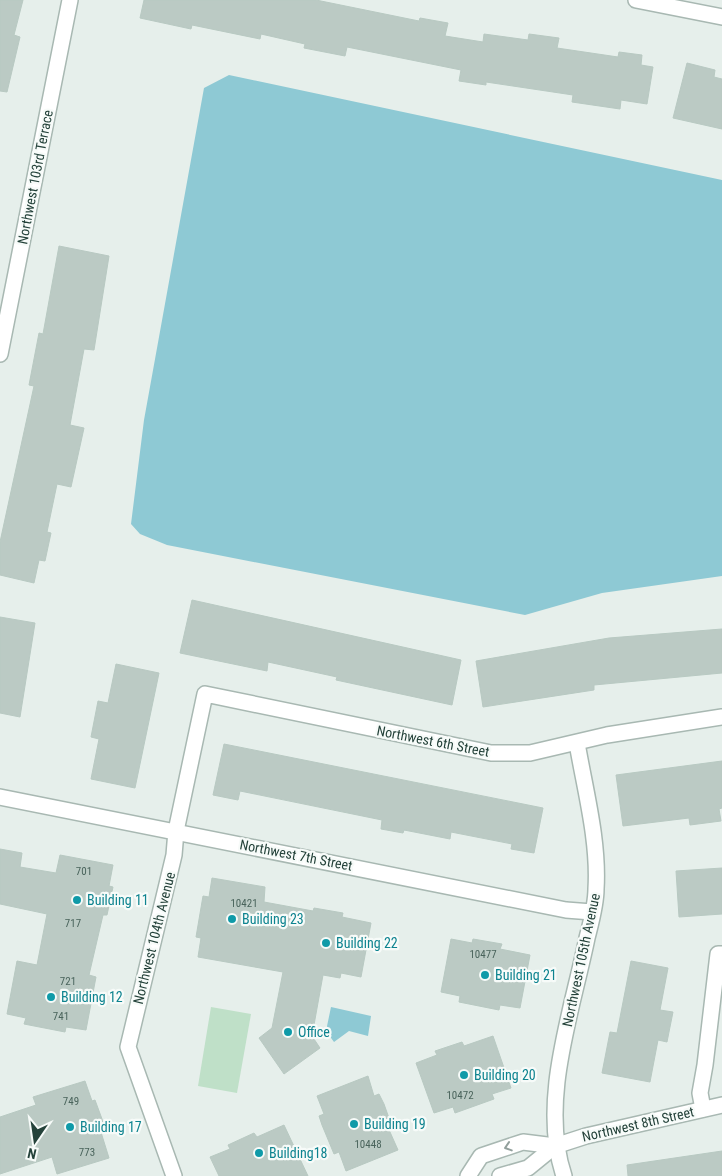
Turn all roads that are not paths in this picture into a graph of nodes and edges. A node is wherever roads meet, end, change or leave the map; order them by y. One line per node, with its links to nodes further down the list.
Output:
1 (70, 0): 4 (street, Northwest 103rd Terrace)
2 (636, 0): 3 (street)
3 (722, 17)
4 (0, 354)
5 (205, 694): 7 (street, Northwest 6th Street); 9 (street, Northwest 104th Avenue)
6 (722, 717): 7 (street, Northwest 6th Street)
7 (577, 743): 10 (street, Northwest 105th Avenue)
8 (0, 797): 9 (street, Northwest 7th Street)
9 (176, 831): 10 (street, Northwest 7th Street); 15 (street, Northwest 104th Avenue)
10 (592, 912): 14 (street, Northwest 105th Avenue)
11 (720, 954): 13 (street)
12 (722, 1105): 13 (street, Northwest 8th Street)
13 (703, 1109): 14 (street, Northwest 8th Street)
14 (555, 1146): 16 (street, Northwest 8th Street, one-way to 16); 17 (street, Northwest 8th Street); 18 (street, Northwest 105th Avenue)
15 (174, 1176)
16 (468, 1176)
17 (500, 1176)
18 (564, 1176)

